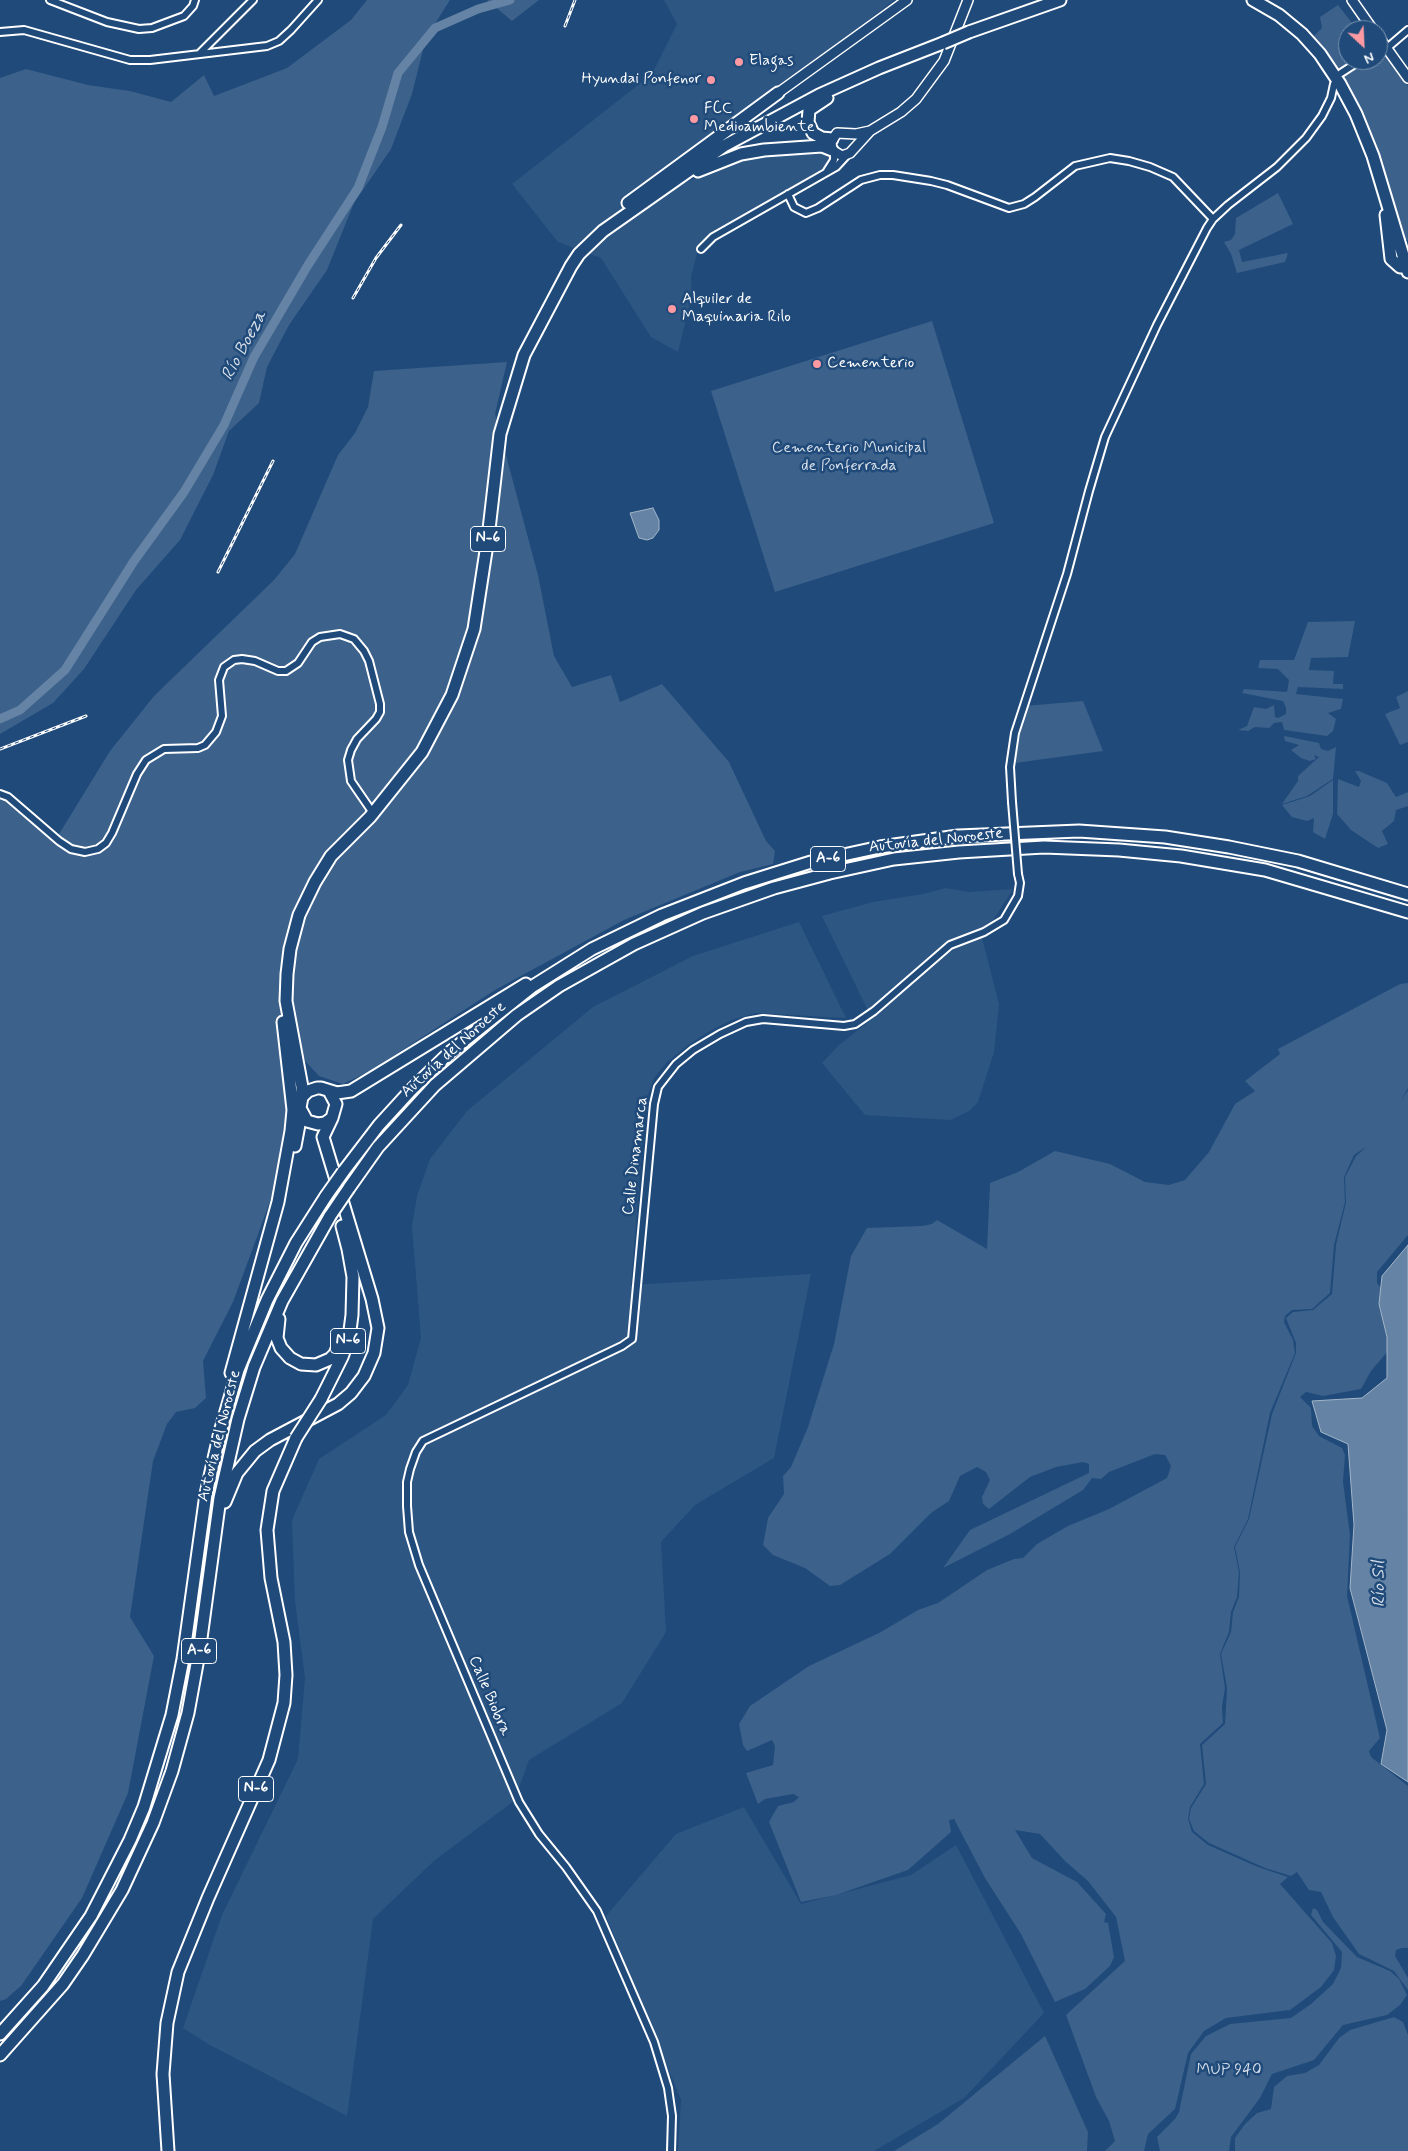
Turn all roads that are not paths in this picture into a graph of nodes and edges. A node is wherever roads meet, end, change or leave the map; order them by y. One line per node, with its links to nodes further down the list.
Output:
1 (50, 0): 2 (street)
2 (195, 0)
3 (253, 0): 14 (street)
4 (318, 0): 14 (street)
5 (907, 0): 21 (street)
6 (968, 0): 22 (street)
7 (1060, 0): 16 (highway, N-6, bridge)
8 (1254, 0): 29 (highway)
9 (1352, 0): 10 (street)
10 (1366, 20)
11 (1408, 30): 13 (street)
12 (0, 32): 14 (street)
13 (1388, 45)
14 (199, 54)
15 (1388, 56): 19 (street)
16 (897, 61): 24 (highway, N-6); 30 (highway, N-6)
17 (1345, 70): 18 (street)
18 (1340, 73)
19 (1408, 78)
20 (1334, 84): 31 (street, Calle Dinamarca)
21 (778, 93): 35 (highway)
22 (870, 130): 23 (street); 25 (street)
23 (848, 134): 24 (street); 25 (street)
24 (833, 147): 26 (street); 27 (street); 30 (highway)
25 (854, 147): 26 (street)
26 (847, 155): 27 (street)
27 (826, 172): 28 (street)
28 (788, 194): 31 (street); 34 (street)
29 (1386, 201): 32 (highway); 36 (highway)
30 (627, 212): 35 (highway, N-6)
31 (1213, 219): 53 (street, Calle Dinamarca, bridge)
32 (1397, 238): 33 (highway); 36 (highway)
33 (1408, 244)
34 (701, 249)
35 (579, 254): 38 (highway, N-6)
36 (1407, 263)
37 (0, 794): 38 (street)
38 (373, 813): 42 (highway, N-6)
39 (1408, 894): 40 (highway, Autovía del Noroeste / A-6)
40 (709, 895): 44 (highway); 54 (highway, Autovía del Noroeste / A-6, bridge)
41 (1408, 912): 51 (highway, Autovía del Noroeste / A-6, bridge)
42 (286, 1001): 43 (highway, N-6); 50 (highway)
43 (299, 1066): 44 (highway); 45 (highway, N-6)
44 (325, 1090): 45 (highway); 47 (highway, N-6)
45 (302, 1097): 46 (highway, N-6)
46 (301, 1114): 48 (highway, N-6); 50 (highway)
47 (328, 1121): 48 (highway); 49 (highway, N-6); 55 (highway)
48 (311, 1123): 49 (highway, N-6)
49 (323, 1158): 52 (highway, N-6)
50 (278, 1202): 54 (highway)
51 (331, 1217): 52 (highway); 55 (highway, Autovía del Noroeste / A-6)
52 (353, 1277): 58 (highway, N-6, bridge)
53 (622, 1346): 59 (street, Calle Biobra)
54 (188, 1612): 56 (highway, Autovía del Noroeste / A-6)
55 (199, 1653): 57 (highway, Autovía del Noroeste / A-6)
56 (0, 2034)
57 (0, 2056)
58 (168, 2151)
59 (671, 2151)

